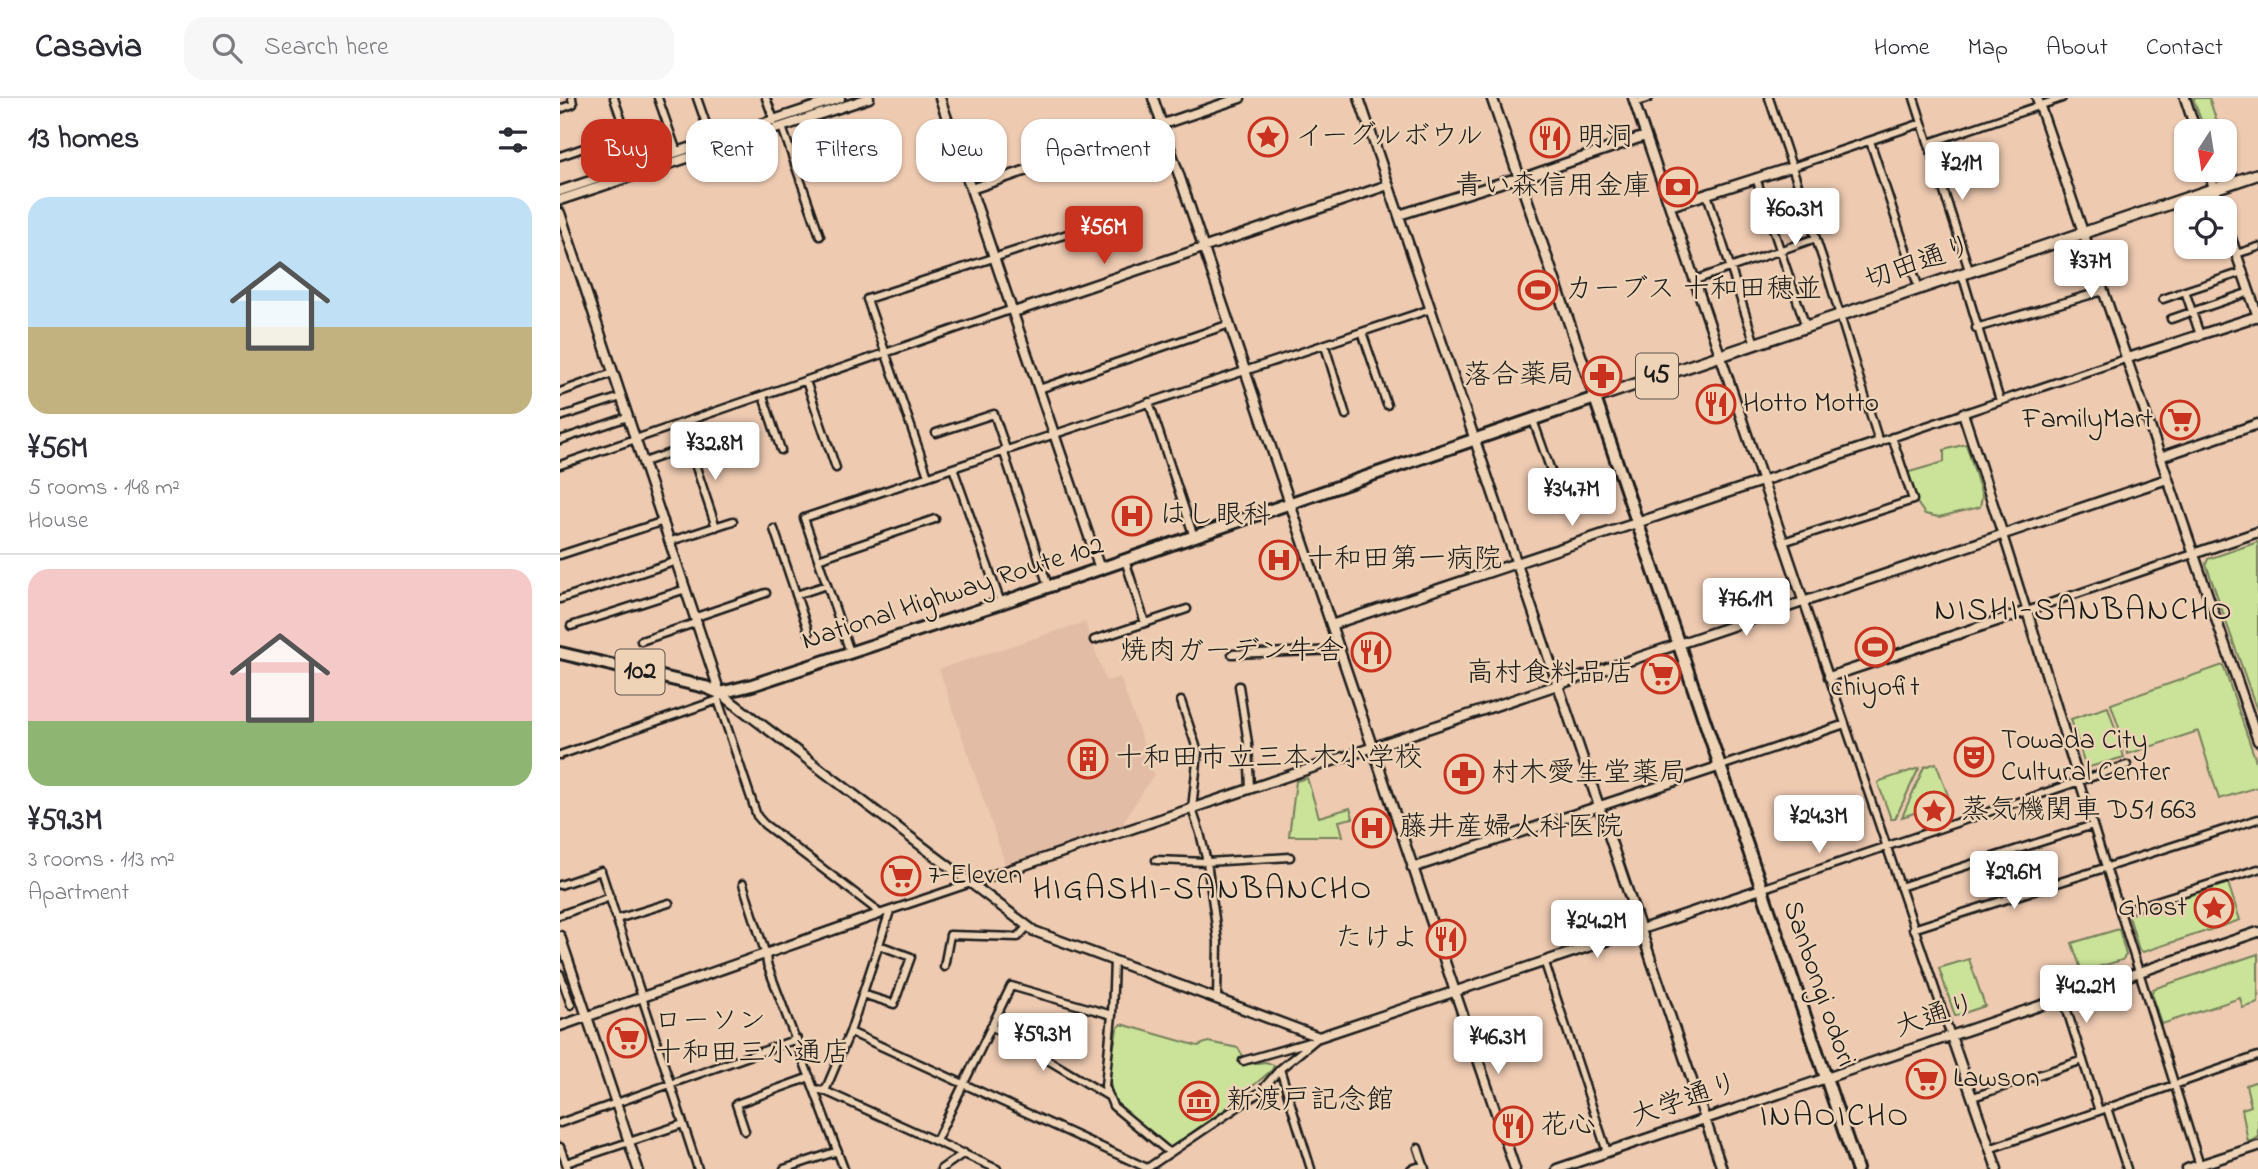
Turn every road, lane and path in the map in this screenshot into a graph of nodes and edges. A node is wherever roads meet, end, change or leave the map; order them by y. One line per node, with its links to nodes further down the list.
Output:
1 (572, 98): 21 (street)
2 (614, 98): 22 (street)
3 (658, 98): 36 (street)
4 (697, 98): 23 (street)
5 (766, 98): 24 (street)
6 (840, 98): 19 (street)
7 (869, 98): 30 (street)
8 (940, 98): 48 (street)
9 (1153, 98): 26 (street)
10 (1240, 98): 28 (street)
11 (1359, 98): 47 (street)
12 (1492, 98): 44 (main road, Sanbongi odori)
13 (1649, 98): 18 (street)
14 (1769, 98): 40 (street)
15 (1914, 98): 29 (street)
16 (2062, 98): 20 (street)
17 (2185, 98): 27 (street)
18 (1634, 100): 31 (street)
19 (822, 101): 25 (street)
20 (2038, 102): 33 (street); 58 (street)
21 (560, 109)
22 (621, 119)
23 (704, 119)
24 (774, 119)
25 (777, 119)
26 (1160, 119)
27 (2192, 119)
28 (1175, 120)
29 (1922, 123): 32 (street); 33 (street)
30 (782, 127): 53 (street); 59 (street)
31 (1645, 136): 44 (street); 54 (street)
32 (1870, 141): 40 (street); 72 (street)
33 (1929, 143): 68 (street)
34 (581, 149): 38 (street)
35 (686, 149): 36 (street)
36 (677, 152): 37 (street)
37 (672, 154)
38 (560, 156)
39 (1175, 163): 62 (street)
40 (1792, 167): 43 (street); 60 (street)
41 (1021, 172): 48 (street)
42 (2258, 174): 49 (main road, 切田通り / 45)
43 (1756, 178): 51 (street); 63 (street)
44 (1520, 179): 56 (street); 100 (main road, Sanbongi odori)
45 (587, 182): 50 (street)
46 (2212, 182): 49 (street)
47 (1388, 185): 56 (street); 62 (street)
48 (971, 189): 66 (street)
49 (2215, 189): 52 (street); 58 (main road, 切田通り / 45)
50 (560, 191)
51 (1707, 194): 54 (street); 67 (street)
52 (2217, 196)
53 (560, 200)
54 (1670, 206): 70 (street)
55 (560, 213): 94 (street)
56 (1399, 215): 77 (street)
57 (1101, 223): 66 (street)
58 (2083, 232): 68 (main road, 切田通り / 45); 73 (street)
59 (820, 236)
60 (1816, 237): 63 (street); 80 (street)
61 (2258, 247): 64 (street)
62 (1204, 248): 78 (street); 83 (street)
63 (1782, 250): 67 (street); 84 (street)
64 (2237, 254)
65 (2237, 257): 69 (street)
66 (993, 258): 78 (street); 90 (street)
67 (1731, 268): 70 (street); 88 (street)
68 (1965, 272): 72 (main road, 切田通り / 45); 85 (street)
69 (2242, 272): 74 (street); 75 (street)
70 (1695, 280): 91 (street)
71 (2258, 286): 75 (street)
72 (1919, 289): 80 (main road, 切田通り / 45)
73 (2103, 291): 85 (street); 92 (street)
74 (2185, 291): 76 (street); 79 (street)
75 (2249, 291): 79 (street); 81 (street)
76 (2163, 299)
77 (1431, 309): 86 (street); 116 (street)
78 (1013, 310): 90 (street); 96 (street)
79 (2192, 312): 82 (street); 87 (street)
80 (1839, 315): 84 (main road, 切田通り / 45); 117 (street)
81 (2258, 316): 87 (street)
82 (2171, 319)
83 (1230, 324): 93 (street); 96 (street)
84 (1806, 327): 88 (main road, 切田通り / 45)
85 (1976, 328): 101 (street)
86 (1362, 332): 89 (street); 103 (street)
87 (2200, 335): 92 (street)
88 (1755, 344): 91 (main road, 切田通り / 45)
89 (1325, 346): 93 (street); 105 (street)
90 (885, 354): 95 (street); 126 (street)
91 (1720, 355): 100 (main road, 切田通り / 45); 128 (street)
92 (2125, 359): 101 (street); 121 (street)
93 (1245, 370): 102 (street); 130 (street)
94 (613, 373): 97 (street); 99 (street)
95 (806, 381): 98 (street); 124 (street)
96 (1039, 389): 111 (street)
97 (560, 391)
98 (763, 396): 114 (street); 120 (street)
99 (621, 397): 106 (street); 107 (street)
100 (1595, 398): 108 (highway, National Highway Route 102); 133 (highway, Sanbongi odori)
101 (2000, 401): 104 (street)
102 (1149, 402): 111 (street); 139 (street)
103 (1387, 405)
104 (1964, 413): 112 (street); 138 (street)
105 (1346, 415)
106 (560, 417)
107 (628, 417): 113 (street); 114 (street)
108 (1533, 420): 116 (highway, National Highway Route 102); 129 (street)
109 (2258, 424): 121 (street)
110 (936, 433): 119 (street)
111 (1054, 434): 119 (street); 148 (street)
112 (1892, 437): 117 (street); 141 (street)
113 (560, 440)
114 (636, 440): 122 (street); 123 (street)
115 (707, 440): 118 (street)
116 (1475, 440): 130 (highway, National Highway Route 102); 147 (street)
117 (1879, 442): 128 (street)
118 (689, 446): 122 (street); 135 (street)
119 (1004, 449): 125 (street); 150 (street)
120 (782, 450)
121 (2160, 457): 127 (street)
122 (644, 461): 132 (street)
123 (560, 465)
124 (836, 468)
125 (953, 468): 126 (street); 155 (street)
126 (928, 476): 144 (street)
127 (2167, 479): 138 (street); 142 (street)
128 (1761, 480): 133 (street); 141 (street)
129 (1562, 502)
130 (1290, 503): 139 (highway, National Highway Route 102); 161 (street)
131 (935, 519): 144 (street)
132 (664, 521): 140 (street); 143 (street)
133 (1637, 521): 147 (street); 166 (highway, Sanbongi odori)
134 (733, 522): 135 (street)
135 (716, 527): 140 (street)
136 (774, 529): 153 (street)
137 (2258, 532): 142 (street)
138 (2003, 535): 156 (street); 158 (street)
139 (1194, 537): 145 (highway, National Highway Route 102)
140 (671, 541): 146 (street)
141 (1783, 542): 156 (street)
142 (2193, 554): 158 (street); 177 (street)
143 (560, 555)
144 (818, 559): 149 (street)
145 (1125, 560): 148 (highway, National Highway Route 102); 160 (street)
146 (677, 561): 151 (street); 154 (street)
147 (1515, 562): 161 (street); 172 (street)
148 (1100, 569): 150 (highway, National Highway Route 102)
149 (827, 585): 153 (street); 168 (street)
150 (1048, 586): 155 (highway, National Highway Route 102)
151 (686, 589): 159 (street); 162 (street)
152 (766, 593): 159 (street)
153 (796, 595): 163 (street)
154 (560, 599)
155 (1001, 603): 168 (highway, National Highway Route 102)
156 (1804, 603): 166 (street); 171 (street)
157 (1187, 609): 160 (street)
158 (2027, 611): 171 (street); 182 (street)
159 (697, 620): 165 (street); 174 (street)
160 (1145, 623): 164 (street)
161 (1331, 625): 167 (street)
162 (571, 626)
163 (809, 632)
164 (1094, 640)
165 (641, 641)
166 (1680, 645): 172 (street); 181 (highway, Sanbongi odori)
167 (1340, 650): 170 (street); 178 (street)
168 (850, 652): 174 (highway, National Highway Route 102)
169 (560, 653): 174 (highway, 102)
170 (1232, 654)
171 (1829, 677): 176 (street)
172 (1558, 685): 178 (street); 184 (street)
173 (1239, 686): 183 (street)
174 (719, 696): 179 (street); 195 (street); 204 (street)
175 (1181, 701): 185 (street)
176 (1845, 724): 181 (street); 188 (street)
177 (2258, 741)
178 (1372, 748): 183 (street); 193 (street)
179 (560, 755)
180 (2127, 765): 182 (street)
181 (1721, 766): 184 (street); 199 (highway, Sanbongi odori)
182 (2080, 780): 187 (street); 188 (street)
183 (1250, 789): 185 (street)
184 (1599, 807): 193 (street); 208 (street)
185 (1192, 809): 191 (street); 195 (street)
186 (2258, 819): 192 (street)
187 (2093, 825): 192 (street); 198 (street)
188 (1886, 847): 198 (street); 199 (street)
189 (1290, 857): 191 (street)
190 (1156, 860): 191 (street)
191 (1206, 862): 222 (street)
192 (2106, 867): 203 (street); 209 (street)
193 (1412, 868): 219 (street)
194 (2258, 869): 203 (street)
195 (971, 883): 202 (street); 207 (street)
196 (743, 884): 213 (street)
197 (560, 885): 200 (street)
198 (1900, 887): 209 (street)
199 (1761, 889): 208 (street); 237 (highway, Sanbongi odori)
200 (610, 898): 205 (street); 206 (street)
201 (669, 903): 206 (street)
202 (890, 911): 204 (street); 212 (street)
203 (2121, 912): 217 (street)
204 (879, 914): 213 (street)
205 (560, 915)
206 (617, 919): 221 (street)
207 (1027, 927): 214 (street); 216 (street)
208 (1641, 929): 215 (street); 249 (street)
209 (1913, 929): 230 (street)
210 (2258, 932): 217 (street, 大通り)
211 (560, 936): 226 (street)
212 (879, 945): 220 (street); 220 (street)
213 (766, 955): 221 (street); 231 (street)
214 (1114, 960): 222 (street); 225 (street)
215 (1545, 963): 219 (street); 260 (street)
216 (944, 967)
217 (2139, 972): 223 (street, 大通り); 241 (street)
218 (560, 974): 224 (street)
219 (1455, 992): 232 (street); 276 (street)
220 (862, 994): 229 (street)
221 (642, 998): 226 (street); 240 (street)
222 (1217, 998): 232 (street)
223 (2063, 998): 230 (street, 大通り); 234 (street)
224 (571, 1005)
225 (1112, 1015): 228 (street); 244 (street)
226 (587, 1017): 227 (street); 246 (street)
227 (560, 1026)
228 (991, 1026): 239 (street); 244 (street)
229 (850, 1032): 239 (street); 243 (street)
230 (1951, 1036): 237 (street, 大通り); 245 (street)
231 (797, 1039): 238 (street); 240 (street)
232 (1317, 1039): 235 (street); 236 (street)
233 (2258, 1056): 241 (street)
234 (2083, 1059): 245 (street); 248 (street)
235 (1243, 1061)
236 (1280, 1069): 262 (street); 274 (street)
237 (1827, 1076): 249 (street, 大学通り); 280 (highway, Sanbongi odori)
238 (810, 1077): 242 (street); 252 (street)
239 (963, 1084): 253 (street); 273 (street)
240 (671, 1085): 246 (street); 251 (street)
241 (2175, 1086): 247 (street); 266 (street)
242 (815, 1089): 243 (street); 259 (street)
243 (825, 1091): 253 (street)
244 (1108, 1096): 262 (street)
245 (1973, 1097): 258 (street)
246 (616, 1104): 250 (street); 254 (street)
247 (2107, 1108): 248 (street); 282 (street)
248 (2099, 1111): 258 (street)
249 (1704, 1118): 260 (street, 大学通り); 279 (street)
250 (560, 1123)
251 (683, 1124): 254 (street); 269 (street)
252 (745, 1131)
253 (936, 1141): 261 (street)
254 (629, 1142): 264 (street); 268 (street)
255 (2258, 1146): 266 (street)
256 (560, 1147): 264 (street)
257 (1418, 1148): 265 (street)
258 (1989, 1149): 281 (street)
259 (838, 1151): 270 (street); 271 (street)
260 (1607, 1152): 263 (street, 大学通り)
261 (964, 1153): 267 (street); 272 (street)
262 (1170, 1153): 273 (street)
263 (1586, 1159): 277 (street, 大学通り); 278 (street)
264 (567, 1166)
265 (1425, 1167): 275 (street)
266 (2200, 1167): 283 (street)
267 (945, 1168)
268 (638, 1169)
269 (698, 1169)
270 (784, 1169)
271 (844, 1169)
272 (997, 1169)
273 (1146, 1169)
274 (1311, 1169)
275 (1411, 1169)
276 (1515, 1169)
277 (1557, 1169)
278 (1588, 1169)
279 (1722, 1169)
280 (1857, 1169)
281 (1997, 1169)
282 (2127, 1169)
283 (2187, 1169)

